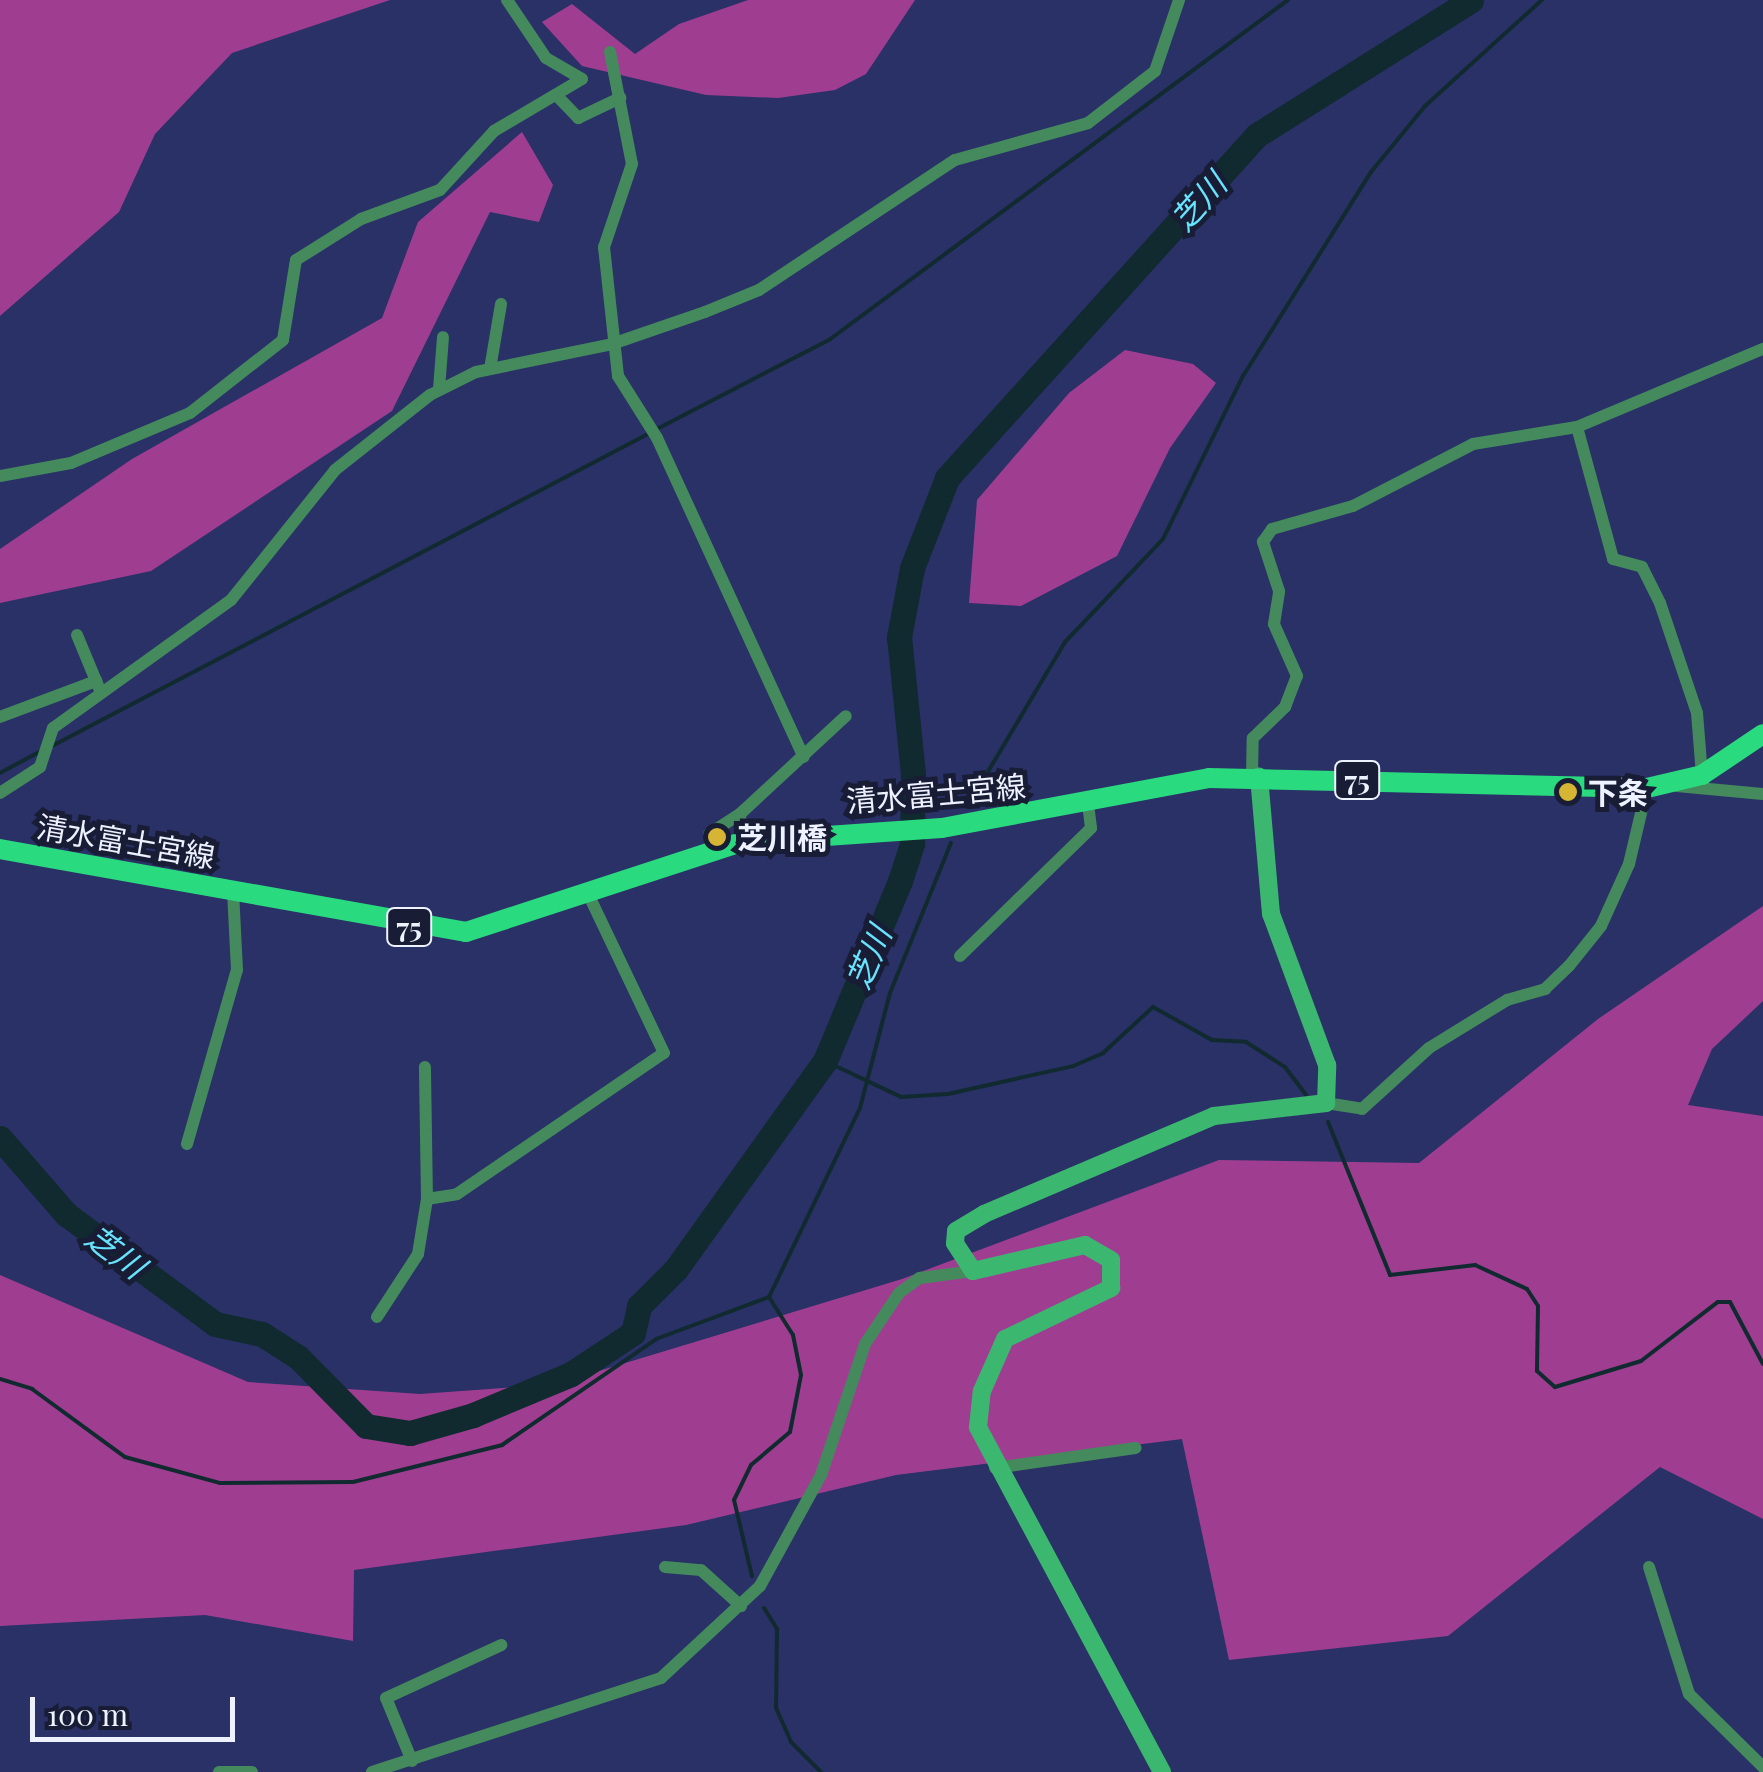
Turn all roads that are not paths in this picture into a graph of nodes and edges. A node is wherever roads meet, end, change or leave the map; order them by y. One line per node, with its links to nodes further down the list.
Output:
1 (507, 0): 4 (street)
2 (1179, 0): 8 (street)
3 (610, 52): 5 (street)
4 (559, 98): 5 (street); 13 (street)
5 (620, 98): 8 (street)
6 (501, 304): 10 (street)
7 (442, 338): 11 (street)
8 (612, 344): 10 (street); 20 (street)
9 (1763, 349): 12 (street)
10 (490, 369): 11 (street)
11 (439, 389): 16 (street)
12 (1577, 427): 21 (street); 22 (street)
13 (0, 476)
14 (77, 635): 15 (street)
15 (96, 682): 16 (street); 18 (street)
16 (102, 695): 25 (street)
17 (846, 716): 20 (street)
18 (0, 718)
19 (1763, 734): 21 (main road, 清水富士宮線 / 75)
20 (804, 757): 28 (street)
21 (1702, 774): 23 (main road, 清水富士宮線 / 75)
22 (1256, 777): 24 (main road, 清水富士宮線 / 75); 27 (main road, 清水富士宮線 / 75); 36 (street)
23 (1670, 784): 24 (main road, 清水富士宮線 / 75); 26 (street)
24 (1647, 788): 36 (street)
25 (0, 793)
26 (1763, 794)
27 (1088, 804): 30 (main road, 清水富士宮線 / 75); 34 (street)
28 (740, 814): 29 (street); 30 (street)
29 (709, 834)
30 (741, 842): 33 (main road, 清水富士宮線 / 75)
31 (0, 849): 32 (main road, 清水富士宮線 / 75)
32 (234, 890): 33 (main road, 清水富士宮線 / 75); 37 (street)
33 (590, 898): 38 (street)
34 (960, 956)
35 (425, 1067): 38 (street)
36 (1326, 1102): 39 (street)
37 (187, 1144)
38 (427, 1199): 40 (street)
39 (972, 1271): 42 (street); 45 (street)
40 (377, 1317)
41 (1136, 1448): 42 (street)
42 (995, 1468): 52 (street)
43 (1649, 1566): 48 (street)
44 (665, 1567): 45 (street)
45 (740, 1606): 47 (street)
46 (502, 1644): 47 (street)
47 (412, 1761): 51 (street)
48 (1763, 1767)
49 (228, 1771): 50 (street)
50 (252, 1772)
51 (372, 1772)
52 (1162, 1772)

